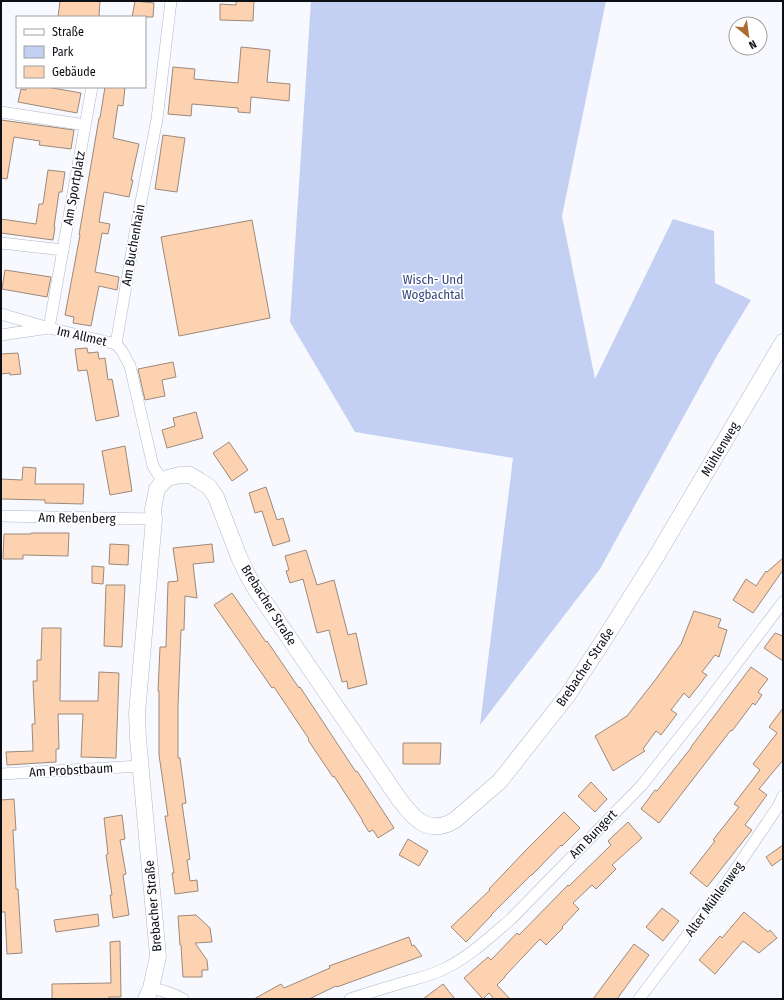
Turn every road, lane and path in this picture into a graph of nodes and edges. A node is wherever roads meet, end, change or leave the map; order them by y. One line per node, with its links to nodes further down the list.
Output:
1 (171, 1): 11 (street, Am Buchenhain)
2 (92, 88): 4 (street, Am Sportplatz)
3 (1, 112): 4 (street)
4 (85, 125): 6 (street, Am Sportplatz)
5 (1, 243): 6 (street)
6 (63, 250): 8 (street, Am Sportplatz)
7 (1, 314): 8 (street)
8 (49, 328): 9 (street, Im Allmet); 11 (street, Im Allmet)
9 (1, 335)
10 (783, 342): 15 (street, Mühlenweg)
11 (116, 344): 12 (street)
12 (162, 482): 14 (street, Brebacher Straße); 15 (street, Brebacher Straße)
13 (1, 516): 14 (street, Am Rebenberg)
14 (154, 519): 17 (street, Brebacher Straße)
15 (656, 557)
16 (783, 602): 22 (street, Am Bungert)
17 (141, 766): 18 (street, Am Probstbaum); 20 (street, Brebacher Straße)
18 (1, 774)
19 (783, 796): 23 (street, Alter Mühlenweg)
20 (148, 994): 21 (street)
21 (183, 999)
22 (350, 999)
23 (639, 999)

